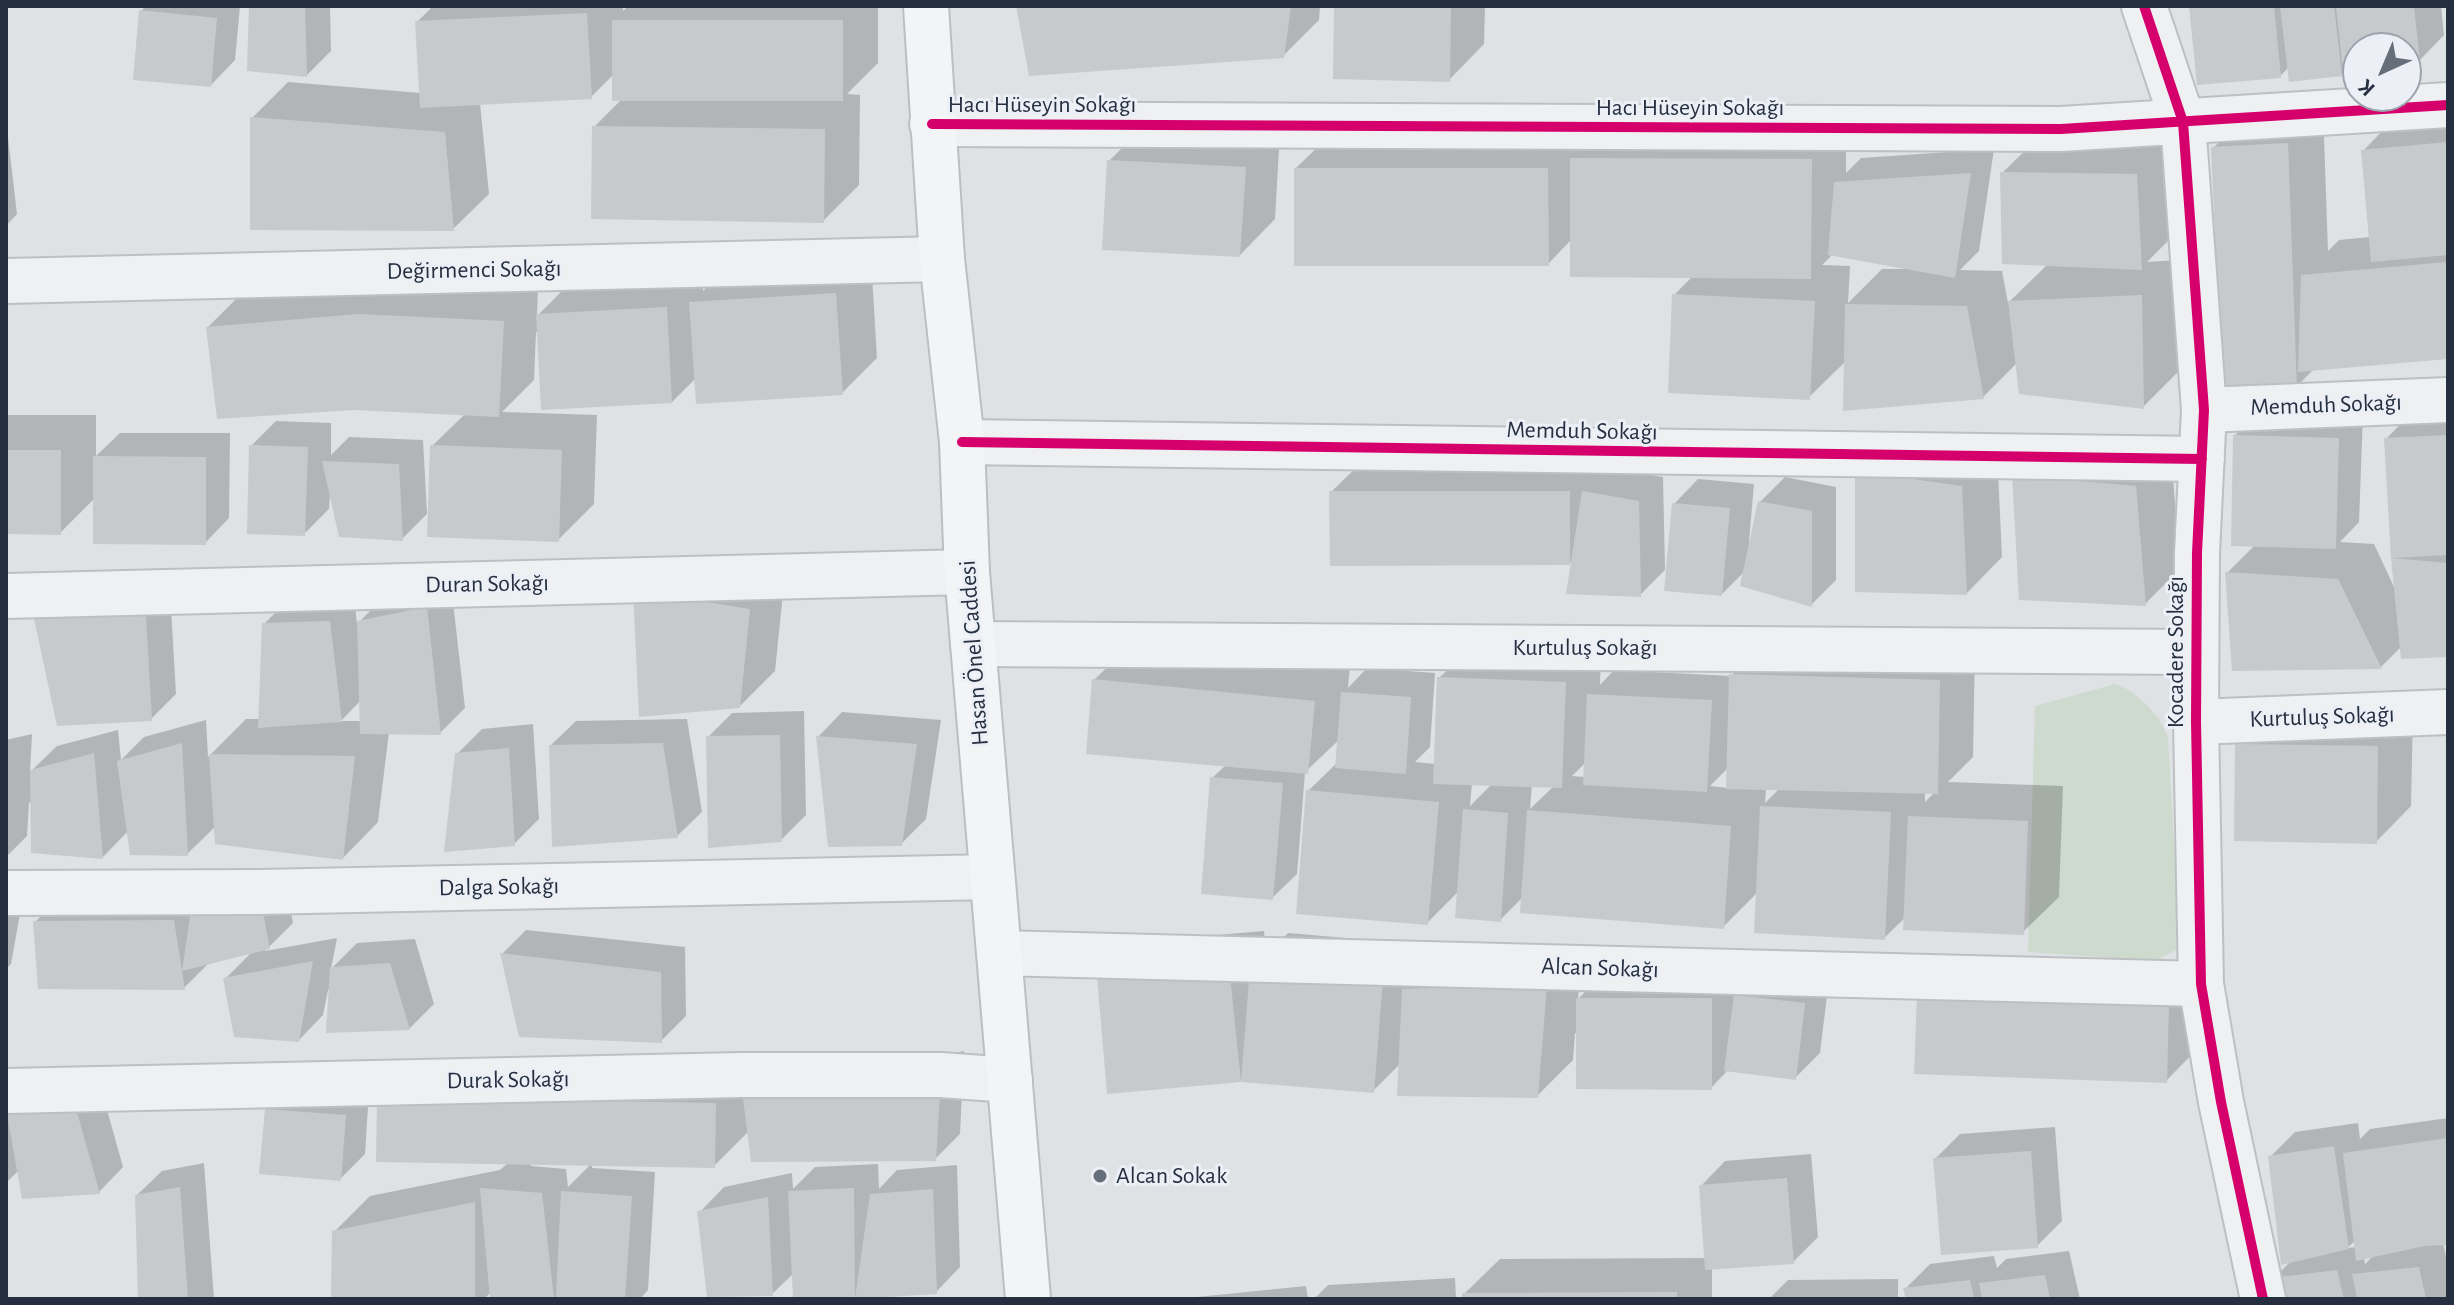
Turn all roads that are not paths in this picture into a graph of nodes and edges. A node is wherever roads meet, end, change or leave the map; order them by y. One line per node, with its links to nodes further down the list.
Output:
1 (926, 6): 5 (main road, Hasan Önel Caddesi)
2 (2144, 6): 4 (street, Kocadere Sokağı)
3 (2448, 105): 4 (street, Hacı Hüseyin Sokağı)
4 (2183, 122): 5 (street, Hacı Hüseyin Sokağı); 9 (street, Kocadere Sokağı)
5 (932, 124): 6 (main road, Hasan Önel Caddesi)
6 (942, 259): 7 (street, Değirmenci Sokağı); 10 (main road, Hasan Önel Caddesi)
7 (6, 281)
8 (2448, 400): 9 (street, Memduh Sokağı)
9 (2204, 410): 11 (street, Kocadere Sokağı)
10 (962, 442): 11 (street, Memduh Sokağı); 12 (main road, Hasan Önel Caddesi)
11 (2202, 459): 15 (street, Kocadere Sokağı)
12 (967, 572): 13 (street, Duran Sokağı); 14 (main road, Hasan Önel Caddesi)
13 (6, 596)
14 (973, 644): 15 (street, Kurtuluş Sokağı); 18 (main road, Hasan Önel Caddesi)
15 (2196, 652): 17 (street, Kocadere Sokağı)
16 (2448, 712): 17 (street, Kurtuluş Sokağı)
17 (2196, 722): 21 (street, Kocadere Sokağı)
18 (992, 877): 19 (street, Dalga Sokağı); 20 (main road, Hasan Önel Caddesi)
19 (6, 893)
20 (999, 953): 21 (street, Alcan Sokağı); 22 (main road, Hasan Önel Caddesi)
21 (2201, 984): 25 (street, Kocadere Sokağı)
22 (1010, 1080): 23 (street, Durak Sokağı); 24 (main road, Hasan Önel Caddesi)
23 (6, 1091)
24 (1028, 1299)
25 (2263, 1299)

